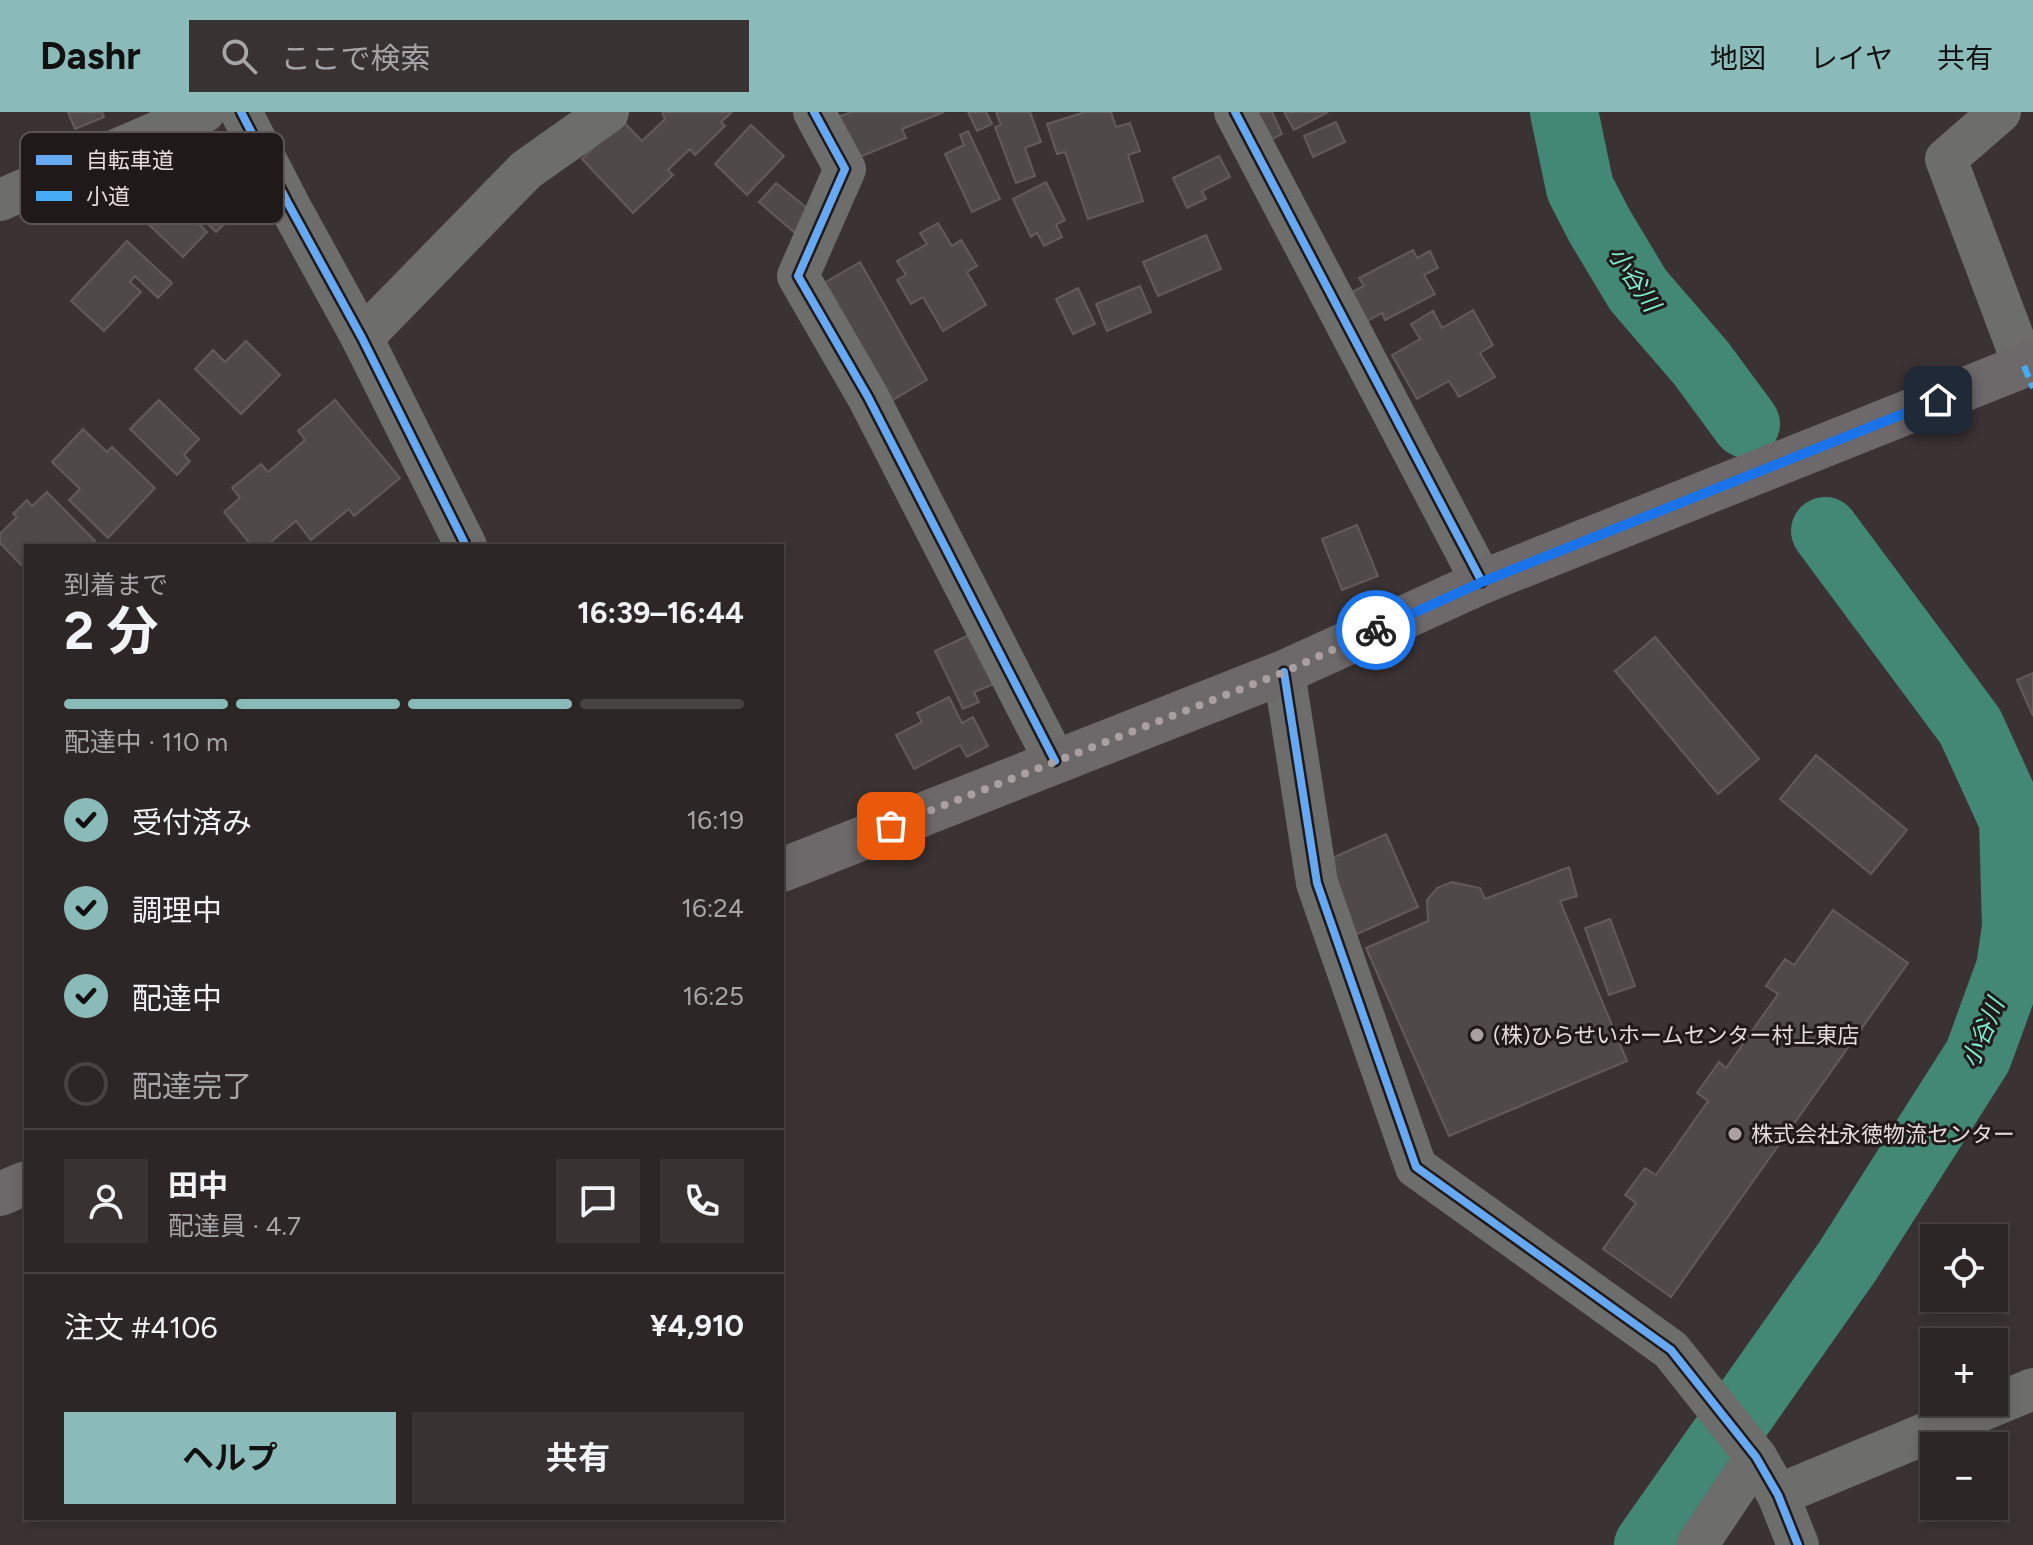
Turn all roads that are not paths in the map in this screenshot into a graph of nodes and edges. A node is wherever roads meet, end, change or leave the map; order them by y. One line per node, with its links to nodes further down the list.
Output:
1 (204, 112): 7 (street)
2 (241, 112): 8 (street)
3 (608, 112): 12 (street)
4 (814, 112): 17 (street)
5 (1235, 112): 15 (street)
6 (2000, 112): 13 (street)
7 (158, 132)
8 (251, 132)
9 (20, 191): 11 (street)
10 (284, 195): 12 (street)
11 (0, 200)
12 (362, 338): 14 (street)
13 (2028, 364): 15 (highway)
14 (465, 544)
15 (1482, 582): 16 (highway)
16 (1284, 672): 17 (highway); 22 (street)
17 (1055, 761): 18 (highway)
18 (784, 869)
19 (24, 1184): 20 (highway)
20 (0, 1194)
21 (2033, 1389): 23 (street)
22 (1756, 1457): 23 (street); 24 (street)
23 (1778, 1495): 25 (street)
24 (1697, 1545)
25 (1798, 1545)

